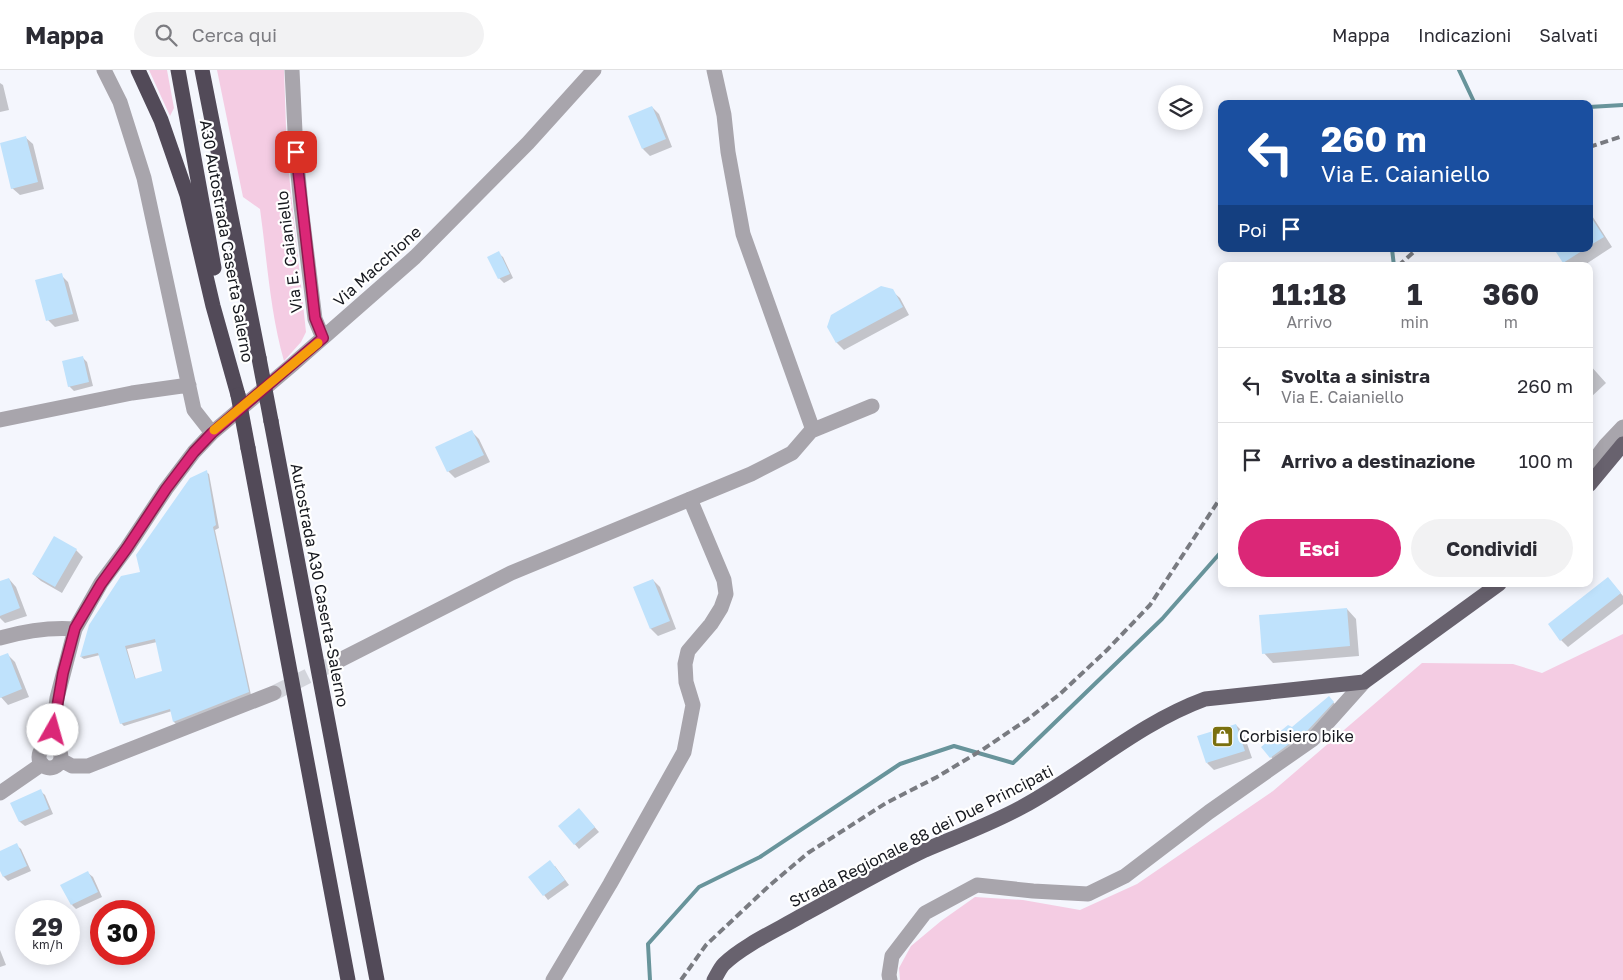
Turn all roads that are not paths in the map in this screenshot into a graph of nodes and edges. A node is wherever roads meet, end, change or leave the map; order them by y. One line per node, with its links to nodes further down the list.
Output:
1 (104, 70): 10 (street)
2 (138, 70): 11 (highway)
3 (178, 70): 11 (highway, A30 Autostrada Caserta Salerno)
4 (202, 70): 8 (highway, A30 Autostrada Caserta Salerno)
5 (292, 70): 9 (street, Via E. Caianiello)
6 (594, 70): 9 (street, Via Macchione)
7 (714, 70): 15 (street)
8 (227, 197): 32 (highway, Autostrada A30 Caserta-Salerno, bridge)
9 (323, 338): 16 (street, Via Macchione)
10 (189, 385): 13 (street); 16 (street)
11 (238, 395): 31 (highway, A30 Autostrada Caserta Salerno, bridge)
12 (872, 406): 15 (street)
13 (0, 420)
14 (1623, 427): 18 (street)
15 (813, 430): 20 (street)
16 (212, 433): 22 (street, Via Macchione)
17 (1623, 444): 19 (main road)
18 (1593, 459)
19 (1593, 480)
20 (690, 499): 24 (street); 33 (street)
21 (1495, 587): 25 (main road, Strada Regionale 88 dei Due Principati)
22 (75, 628): 23 (street); 27 (street, Via Macchione)
23 (0, 638)
24 (340, 660)
25 (1364, 682): 34 (main road, Strada Regionale 88 dei Due Principati); 35 (street)
26 (274, 693): 28 (street)
27 (51, 746): 28 (street); 29 (street)
28 (61, 760): 29 (street)
29 (42, 764): 30 (street)
30 (0, 793)
31 (348, 980)
32 (377, 980)
33 (553, 980)
34 (714, 980)
35 (890, 980)

